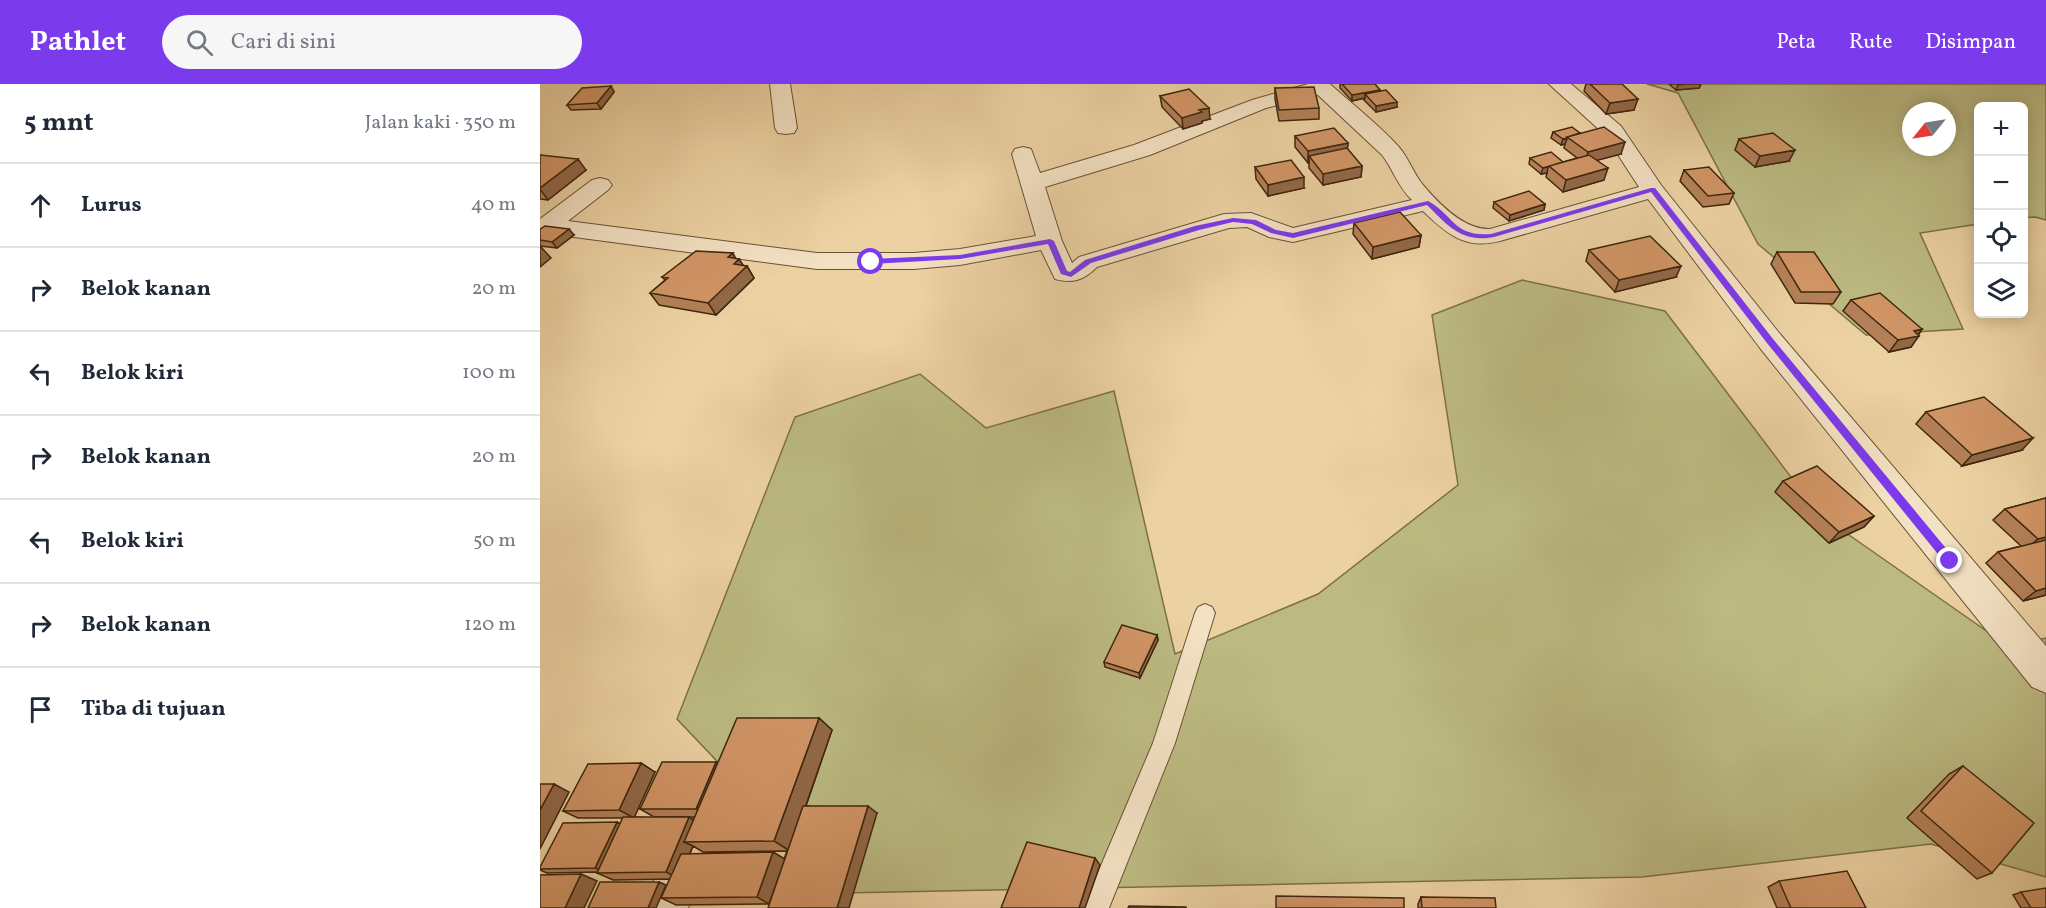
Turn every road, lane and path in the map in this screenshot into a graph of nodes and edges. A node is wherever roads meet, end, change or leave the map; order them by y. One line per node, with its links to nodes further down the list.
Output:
1 (780, 84): 4 (street)
2 (1559, 84): 8 (street)
3 (1319, 86): 6 (street); 9 (street)
4 (786, 128)
5 (1023, 154): 6 (street)
6 (1033, 183): 11 (street)
7 (600, 185): 10 (street)
8 (1653, 190): 9 (street); 13 (street)
9 (1428, 203): 11 (street)
10 (543, 229): 11 (street)
11 (1050, 241)
12 (1205, 613): 14 (lane)
13 (2046, 675)
14 (1096, 908)

